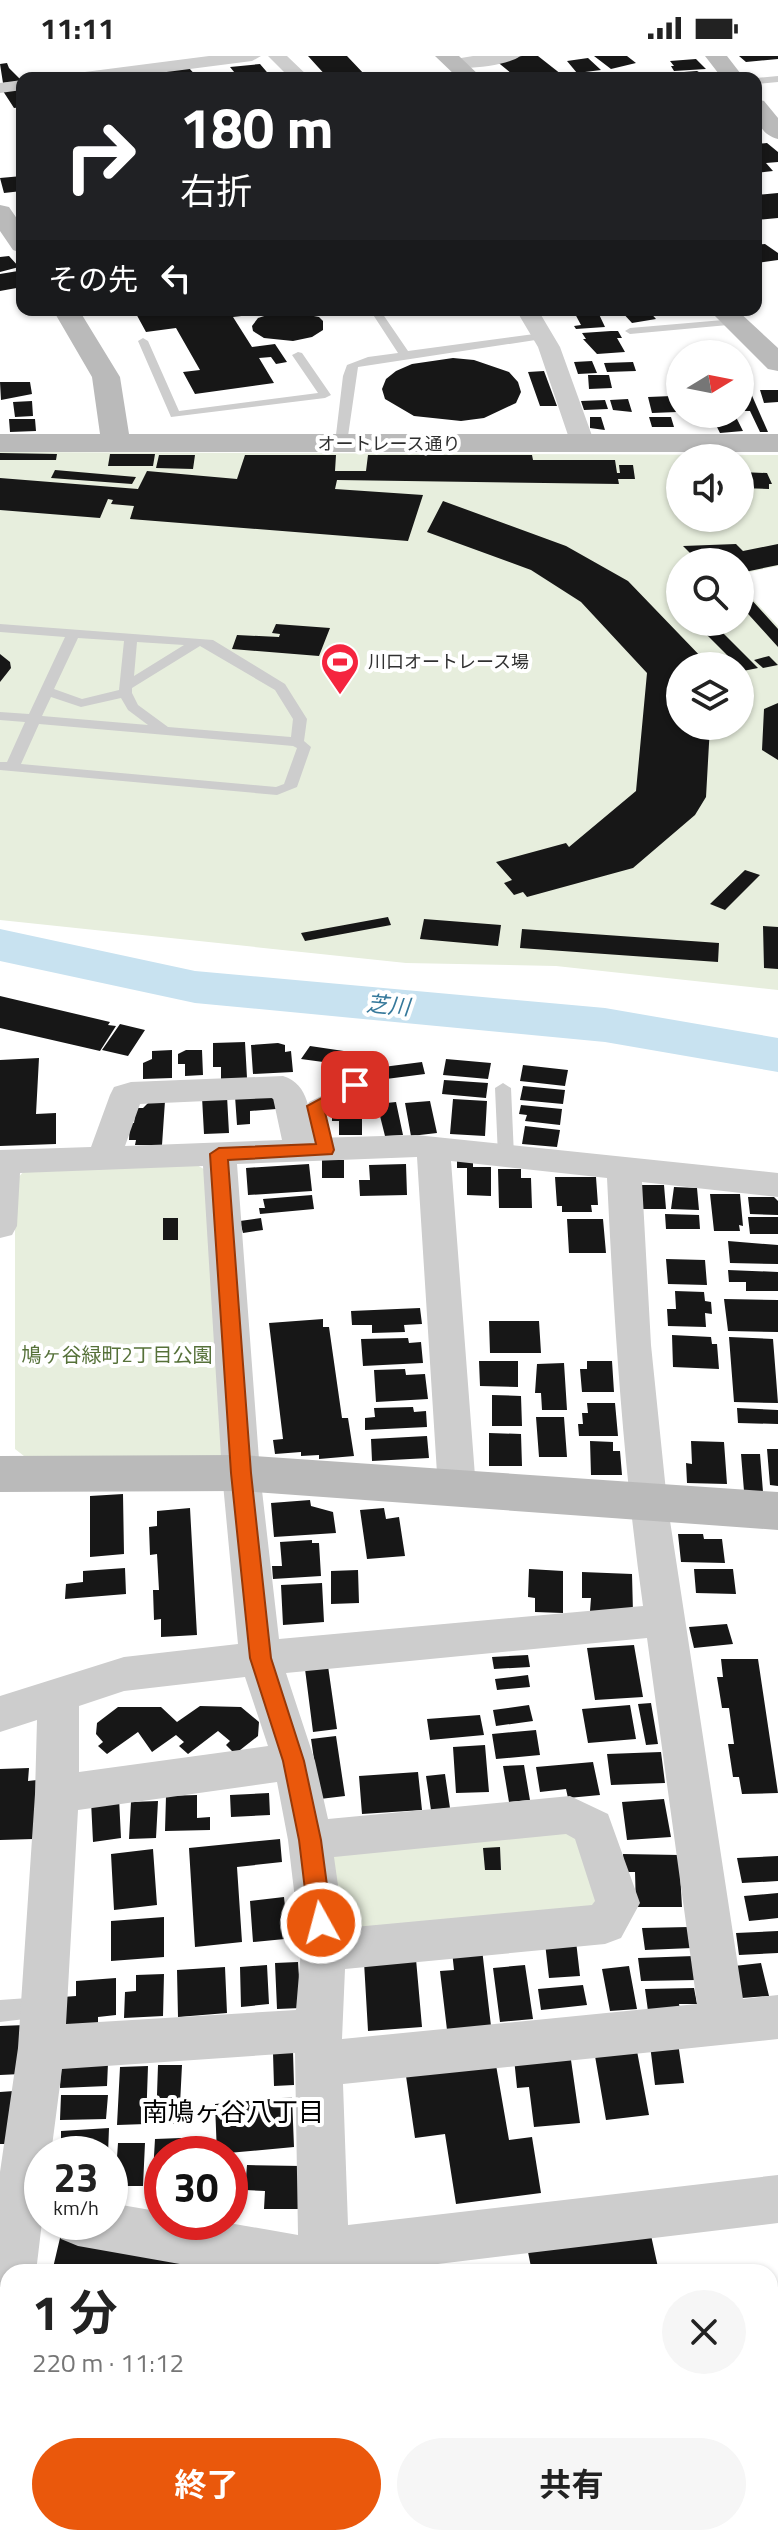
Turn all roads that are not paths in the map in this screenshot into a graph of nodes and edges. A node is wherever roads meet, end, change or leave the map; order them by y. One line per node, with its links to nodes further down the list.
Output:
1 (252, 56): 6 (street)
2 (277, 56): 8 (street)
3 (511, 56): 5 (street)
4 (716, 56): 9 (street)
5 (457, 66)
6 (133, 68): 7 (street)
7 (111, 72)
8 (294, 72)
9 (728, 72)
10 (762, 114): 11 (street)
11 (778, 134)
12 (76, 316): 26 (street)
13 (379, 316): 21 (lane)
14 (530, 316): 17 (street)
15 (728, 316): 16 (lane); 19 (street)
16 (630, 331)
17 (542, 336): 21 (lane); 29 (street)
18 (143, 341): 23 (lane)
19 (768, 341): 22 (street)
20 (298, 355): 23 (lane)
21 (405, 355): 24 (lane)
22 (778, 363)
23 (325, 395): 24 (lane)
24 (347, 397): 27 (lane)
25 (0, 443): 26 (street, オートレース通り)
26 (116, 443): 27 (street, オートレース通り)
27 (341, 443): 29 (street, オートレース通り)
28 (778, 443): 29 (street, オートレース通り)
29 (583, 444)
30 (0, 628): 31 (lane)
31 (73, 633): 32 (lane); 35 (lane)
32 (128, 637): 33 (lane); 34 (lane)
33 (198, 642): 34 (lane); 39 (lane)
34 (127, 689): 35 (lane); 38 (lane)
35 (46, 691): 37 (lane)
36 (0, 716): 37 (lane)
37 (34, 719): 38 (lane); 40 (lane)
38 (164, 730): 39 (lane)
39 (297, 742): 40 (lane)
40 (6, 766)
41 (374, 1075): 44 (lane)
42 (503, 1088): 46 (lane)
43 (433, 1148): 44 (street); 46 (street); 54 (street)
44 (313, 1150): 45 (street); 47 (street)
45 (219, 1154): 47 (street); 52 (street)
46 (506, 1156): 49 (street)
47 (104, 1159): 48 (street)
48 (1, 1162): 51 (street)
49 (624, 1168): 50 (street); 55 (street)
50 (778, 1185)
51 (0, 1226)
52 (241, 1473): 53 (street); 54 (street); 58 (street)
53 (0, 1474)
54 (457, 1489): 55 (street)
55 (648, 1501): 56 (street); 57 (street)
56 (778, 1511)
57 (665, 1620): 58 (street); 66 (street)
58 (260, 1658): 59 (street); 61 (street)
59 (58, 1697): 60 (street); 62 (street)
60 (0, 1714)
61 (294, 1761): 62 (street); 63 (street)
62 (57, 1794): 67 (street)
63 (310, 1840): 64 (street); 64 (street)
64 (324, 1950): 68 (street)
65 (778, 2017): 66 (street)
66 (723, 2020): 68 (street)
67 (27, 2022): 68 (street); 69 (street)
68 (319, 2047): 73 (street)
69 (28, 2136)
70 (778, 2199): 73 (street)
71 (24, 2230): 74 (street)
72 (128, 2230): 73 (street)
73 (324, 2263)
74 (13, 2264)

